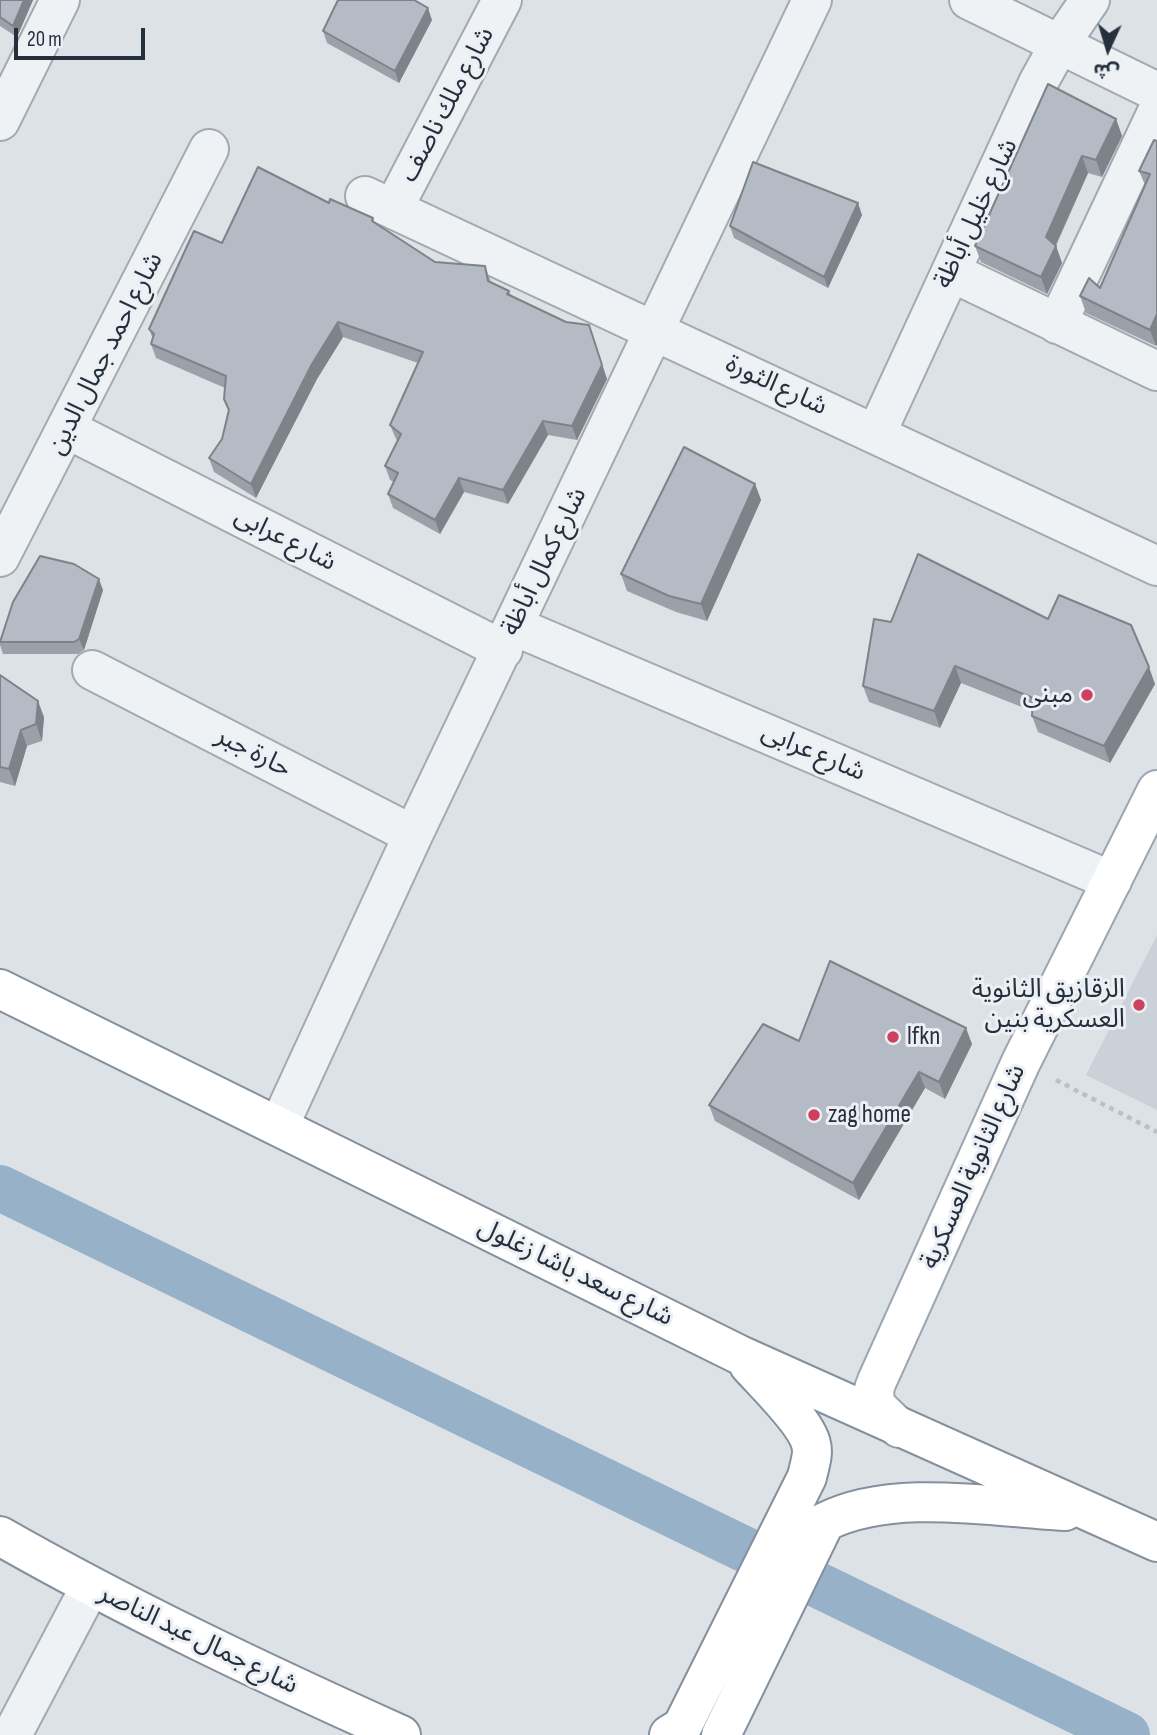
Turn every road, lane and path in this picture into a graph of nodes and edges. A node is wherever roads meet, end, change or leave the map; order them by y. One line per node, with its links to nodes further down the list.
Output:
1 (60, 0): 9 (street)
2 (502, 0): 11 (street, شارع ملك ناصف)
3 (812, 0): 14 (street, شارع كمال أباظة)
4 (969, 0): 6 (street)
5 (1090, 0): 6 (street, شارع خليل أباظة)
6 (1059, 45): 7 (street); 12 (street, شارع خليل أباظة)
7 (1157, 92)
8 (1157, 112): 13 (street)
9 (0, 121)
10 (209, 149): 16 (street, شارع احمد جمال الدين)
11 (379, 203): 14 (street, شارع الثورة)
12 (951, 272): 13 (street); 17 (street, شارع خليل أباظة)
13 (1057, 324): 15 (street)
14 (656, 330): 17 (street, شارع الثورة); 20 (street, شارع كمال أباظة)
15 (1157, 371)
16 (68, 429): 18 (street, شارع احمد جمال الدين); 20 (street, شارع عرابى)
17 (876, 434): 19 (street, شارع الثورة)
18 (0, 557)
19 (1157, 566)
20 (508, 638): 23 (street, شارع كمال أباظة); 24 (street, شارع عرابى)
21 (92, 670): 23 (street, حارة جبر)
22 (1157, 790): 24 (main road, شارع الثانوية العسكرية)
23 (413, 835): 27 (street, شارع كمال أباظة)
24 (1112, 881): 26 (main road, شارع الثانوية العسكرية)
25 (0, 989): 27 (main road, شارع سعد باشا زغلول)
26 (1021, 1062): 28 (path); 30 (main road, شارع الثانوية العسكرية)
27 (279, 1126): 29 (main road, شارع سعد باشا زغلول)
28 (1157, 1132)
29 (742, 1356): 30 (main road, شارع سعد باشا زغلول); 35 (main road)
30 (899, 1428): 31 (main road, شارع سعد باشا زغلول)
31 (1090, 1513): 33 (main road, شارع سعد باشا زغلول); 38 (main road)
32 (0, 1536): 34 (main road, شارع جمال عبد الناصر)
33 (1157, 1542)
34 (90, 1587): 36 (street); 37 (main road, شارع جمال عبد الناصر)
35 (676, 1731)
36 (12, 1735)
37 (401, 1735)
38 (721, 1735)

